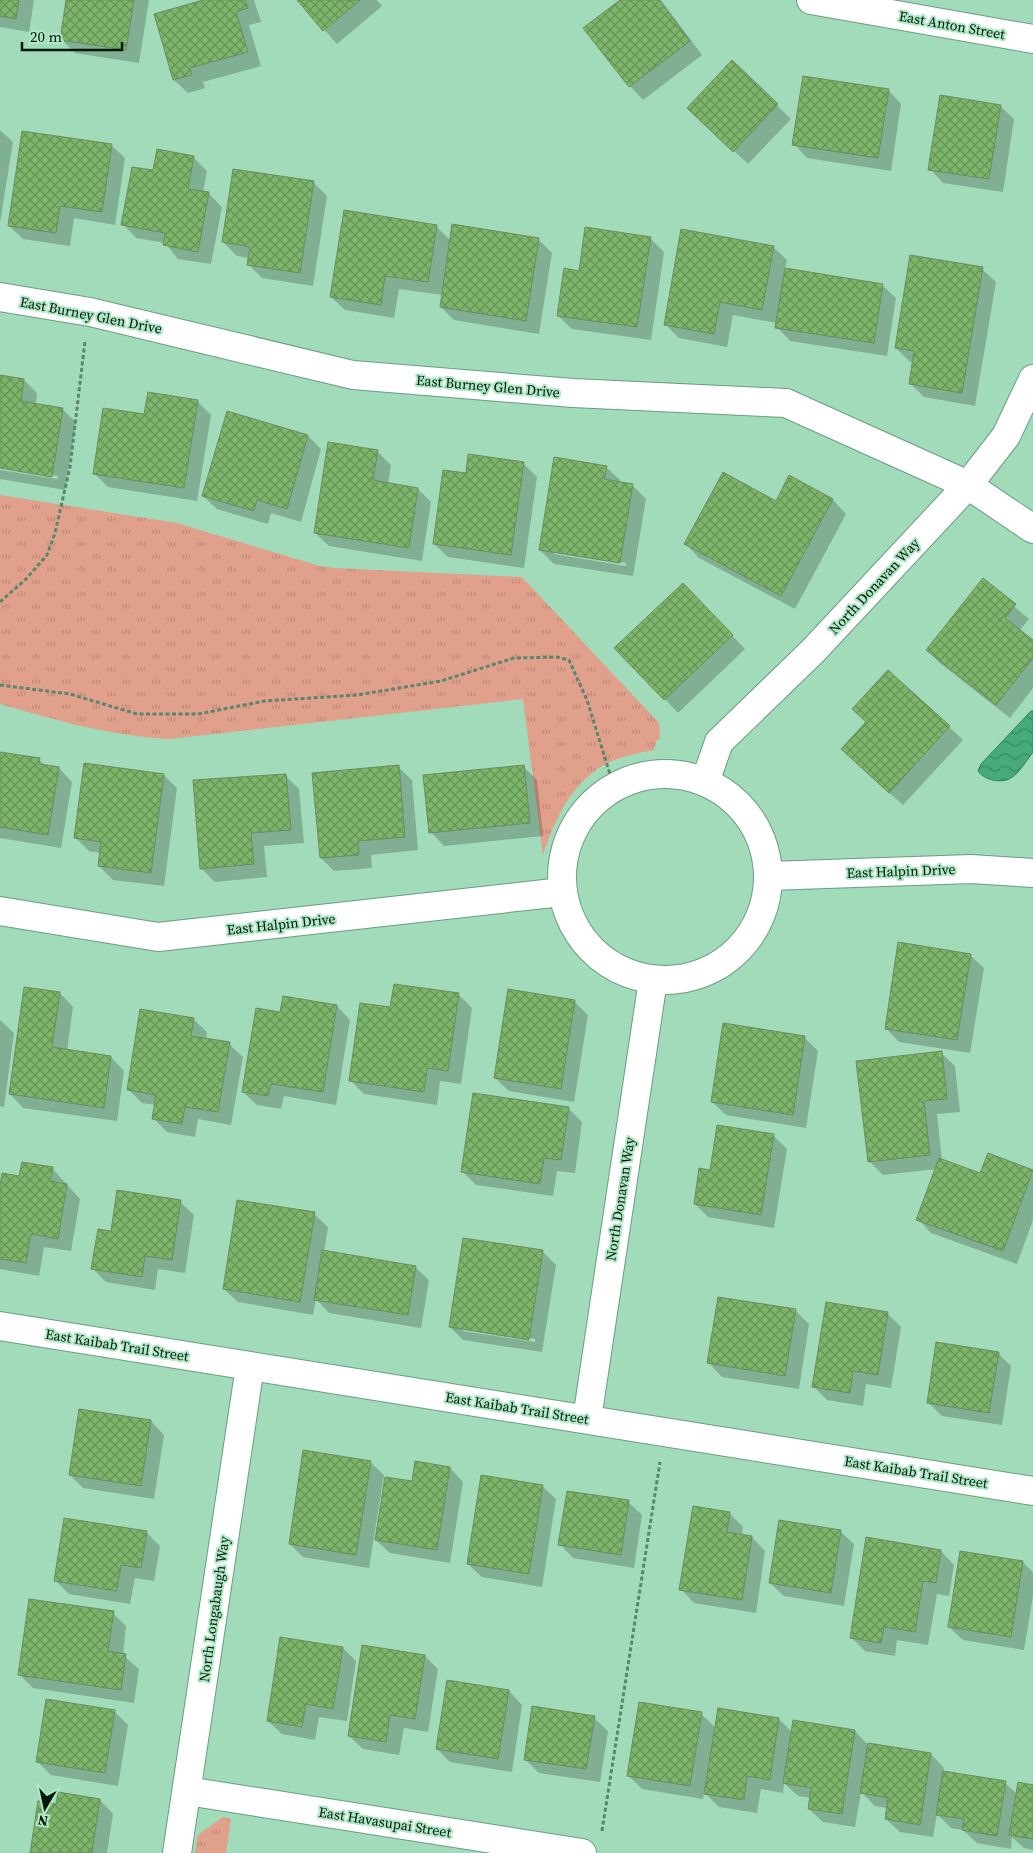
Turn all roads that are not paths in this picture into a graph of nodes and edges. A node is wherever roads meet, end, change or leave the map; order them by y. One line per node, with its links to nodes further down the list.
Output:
1 (811, 0): 2 (street, East Anton Street)
2 (1033, 39)
3 (0, 297): 5 (street, East Burney Glen Drive)
4 (1033, 379): 5 (street, North Donavan Way)
5 (968, 485): 6 (street, East Burney Glen Drive); 7 (street, North Donavan Way)
6 (1033, 529)
7 (705, 782): 9 (street); 10 (street)
8 (1033, 873): 9 (street, East Halpin Drive)
9 (769, 876): 12 (street)
10 (562, 892): 11 (street, East Halpin Drive); 12 (street)
11 (0, 911)
12 (653, 980): 15 (street, North Donavan Way)
13 (0, 1326): 14 (street, East Kaibab Trail Street)
14 (250, 1366): 15 (street, East Kaibab Trail Street); 17 (street, North Longabaugh Way)
15 (586, 1419): 16 (street, East Kaibab Trail Street)
16 (1033, 1491)
17 (187, 1791): 18 (street, North Longabaugh Way); 19 (street, East Havasupai Street)
18 (177, 1853)
19 (582, 1853)

